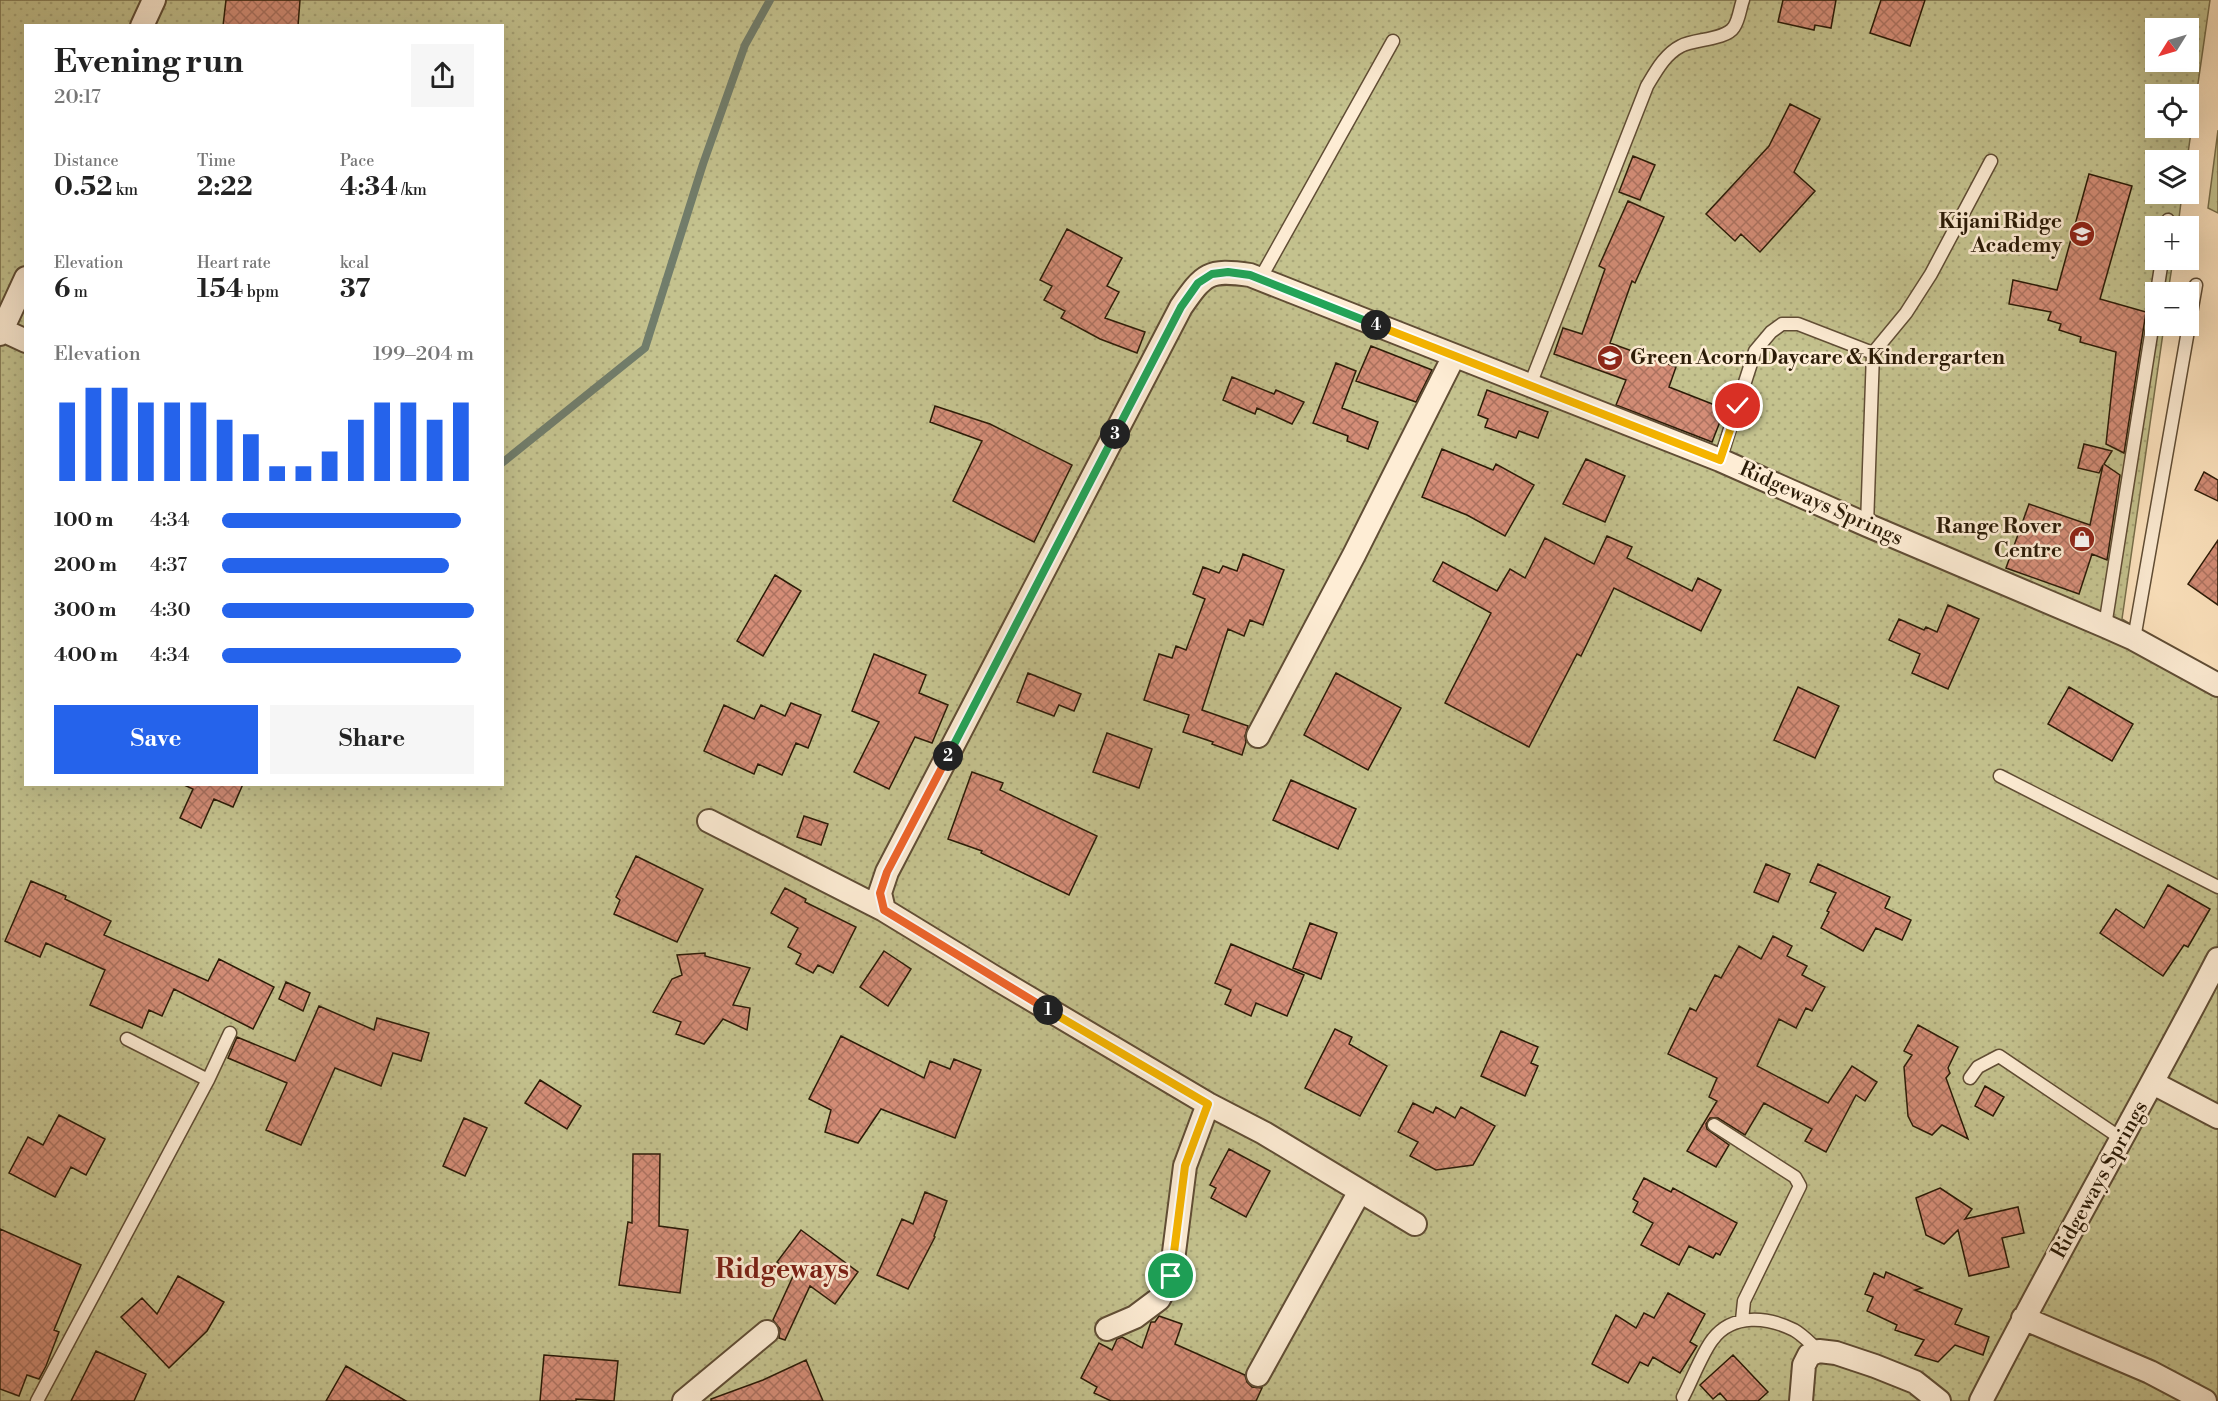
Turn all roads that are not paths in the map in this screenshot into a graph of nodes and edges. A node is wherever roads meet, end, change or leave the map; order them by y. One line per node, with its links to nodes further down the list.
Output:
1 (154, 0): 3 (street)
2 (1743, 0): 14 (lane)
3 (143, 24)
4 (1393, 42): 6 (lane)
5 (1991, 161): 12 (lane)
6 (1260, 279): 13 (street, Ridgeways Springs); 24 (street, Ridgeways Springs)
7 (24, 282): 8 (street)
8 (1, 331): 11 (street)
9 (2151, 336): 17 (lane)
10 (2187, 336): 18 (lane)
11 (24, 340)
12 (1873, 353): 15 (lane); 16 (lane)
13 (1454, 356): 14 (street, Ridgeways Springs); 20 (street)
14 (1530, 385): 15 (street, Ridgeways Springs)
15 (1720, 460): 16 (street, Ridgeways Springs)
16 (1867, 525): 17 (street, Ridgeways Springs)
17 (2105, 626): 18 (street, Ridgeways Springs)
18 (2134, 639): 19 (street, Ridgeways Springs)
19 (2218, 685)
20 (1258, 736)
21 (2000, 776): 23 (lane)
22 (709, 821): 24 (street)
23 (2218, 887)
24 (884, 910): 31 (street)
25 (2218, 959): 30 (street, Ridgeways Springs)
26 (230, 1033): 29 (lane)
27 (128, 1039): 29 (lane)
28 (1970, 1078): 34 (lane)
29 (208, 1080): 44 (lane)
30 (2153, 1083): 32 (street); 34 (street, Ridgeways Springs)
31 (1208, 1104): 35 (street); 39 (street)
32 (2218, 1117)
33 (1714, 1125): 38 (lane)
34 (2122, 1139): 37 (street, Ridgeways Springs)
35 (1360, 1191): 36 (street); 42 (street)
36 (1414, 1224)
37 (2023, 1318): 48 (street, Ridgeways Springs); 49 (street)
38 (1742, 1320): 41 (lane); 43 (lane)
39 (1107, 1329)
40 (767, 1332): 45 (street)
41 (1819, 1351): 46 (street); 47 (street)
42 (1258, 1375)
43 (1683, 1397)
44 (37, 1401)
45 (684, 1401)
46 (1801, 1401)
47 (1939, 1401)
48 (1981, 1401)
49 (2205, 1401)

